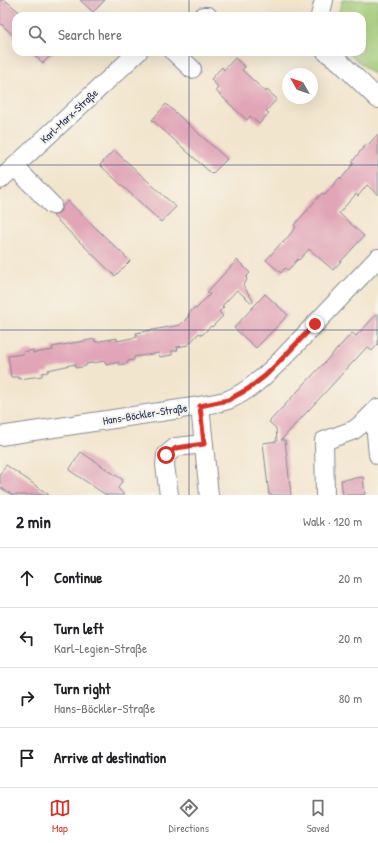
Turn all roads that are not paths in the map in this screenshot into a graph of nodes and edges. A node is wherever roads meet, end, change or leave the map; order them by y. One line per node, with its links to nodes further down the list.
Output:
1 (324, 0): 2 (street)
2 (321, 12)
3 (134, 56): 8 (street, Karl-Marx-Straße)
4 (178, 56): 6 (street)
5 (332, 56): 7 (street)
6 (192, 69)
7 (378, 99)
8 (15, 167): 9 (street, Karl-Marx-Straße); 10 (street)
9 (0, 180)
10 (52, 205)
11 (378, 258): 12 (street, Hans-Böckler-Straße)
12 (200, 406): 14 (street, Hans-Böckler-Straße); 15 (street)
13 (376, 410): 16 (street); 19 (street)
14 (0, 436)
15 (204, 444): 17 (street); 18 (street)
16 (378, 455)
17 (169, 495)
18 (209, 495)
19 (325, 495)

